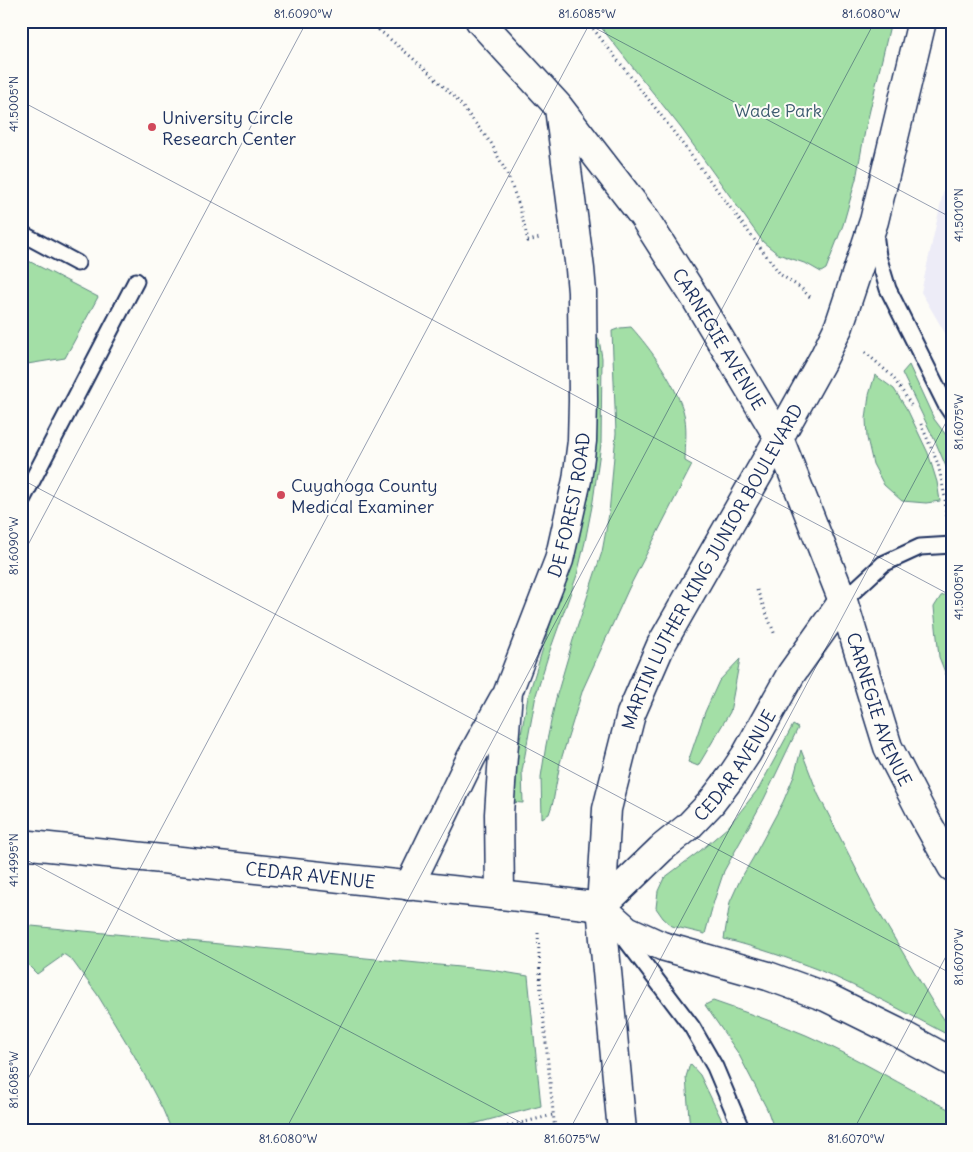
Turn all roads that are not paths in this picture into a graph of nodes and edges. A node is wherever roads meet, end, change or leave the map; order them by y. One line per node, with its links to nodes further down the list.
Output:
1 (480, 21): 3 (street, CARNEGIE AVENUE)
2 (922, 21): 4 (street, MARTIN LUTHER KING JUNIOR BOULEVARD)
3 (558, 106): 9 (street, CARNEGIE AVENUE); 13 (street, DE FOREST ROAD)
4 (874, 221): 8 (lane); 9 (street, MARTIN LUTHER KING JUNIOR BOULEVARD)
5 (21, 233): 6 (lane)
6 (77, 263)
7 (136, 280): 10 (lane)
8 (952, 414)
9 (779, 438): 12 (street, CARNEGIE AVENUE); 18 (street, MARTIN LUTHER KING JUNIOR BOULEVARD)
10 (21, 502)
11 (952, 545): 12 (lane)
12 (843, 600): 15 (street, CARNEGIE AVENUE); 18 (street, CEDAR AVENUE)
13 (508, 692): 16 (street); 17 (street, DE FOREST ROAD)
14 (21, 844): 16 (street, CEDAR AVENUE)
15 (952, 867)
16 (409, 886): 17 (street, CEDAR AVENUE)
17 (500, 895): 18 (street, CEDAR AVENUE)
18 (601, 907): 19 (street); 20 (street, MARTIN LUTHER KING JUNIOR BOULEVARD); 21 (lane)
19 (952, 1062)
20 (622, 1131)
21 (742, 1131)

